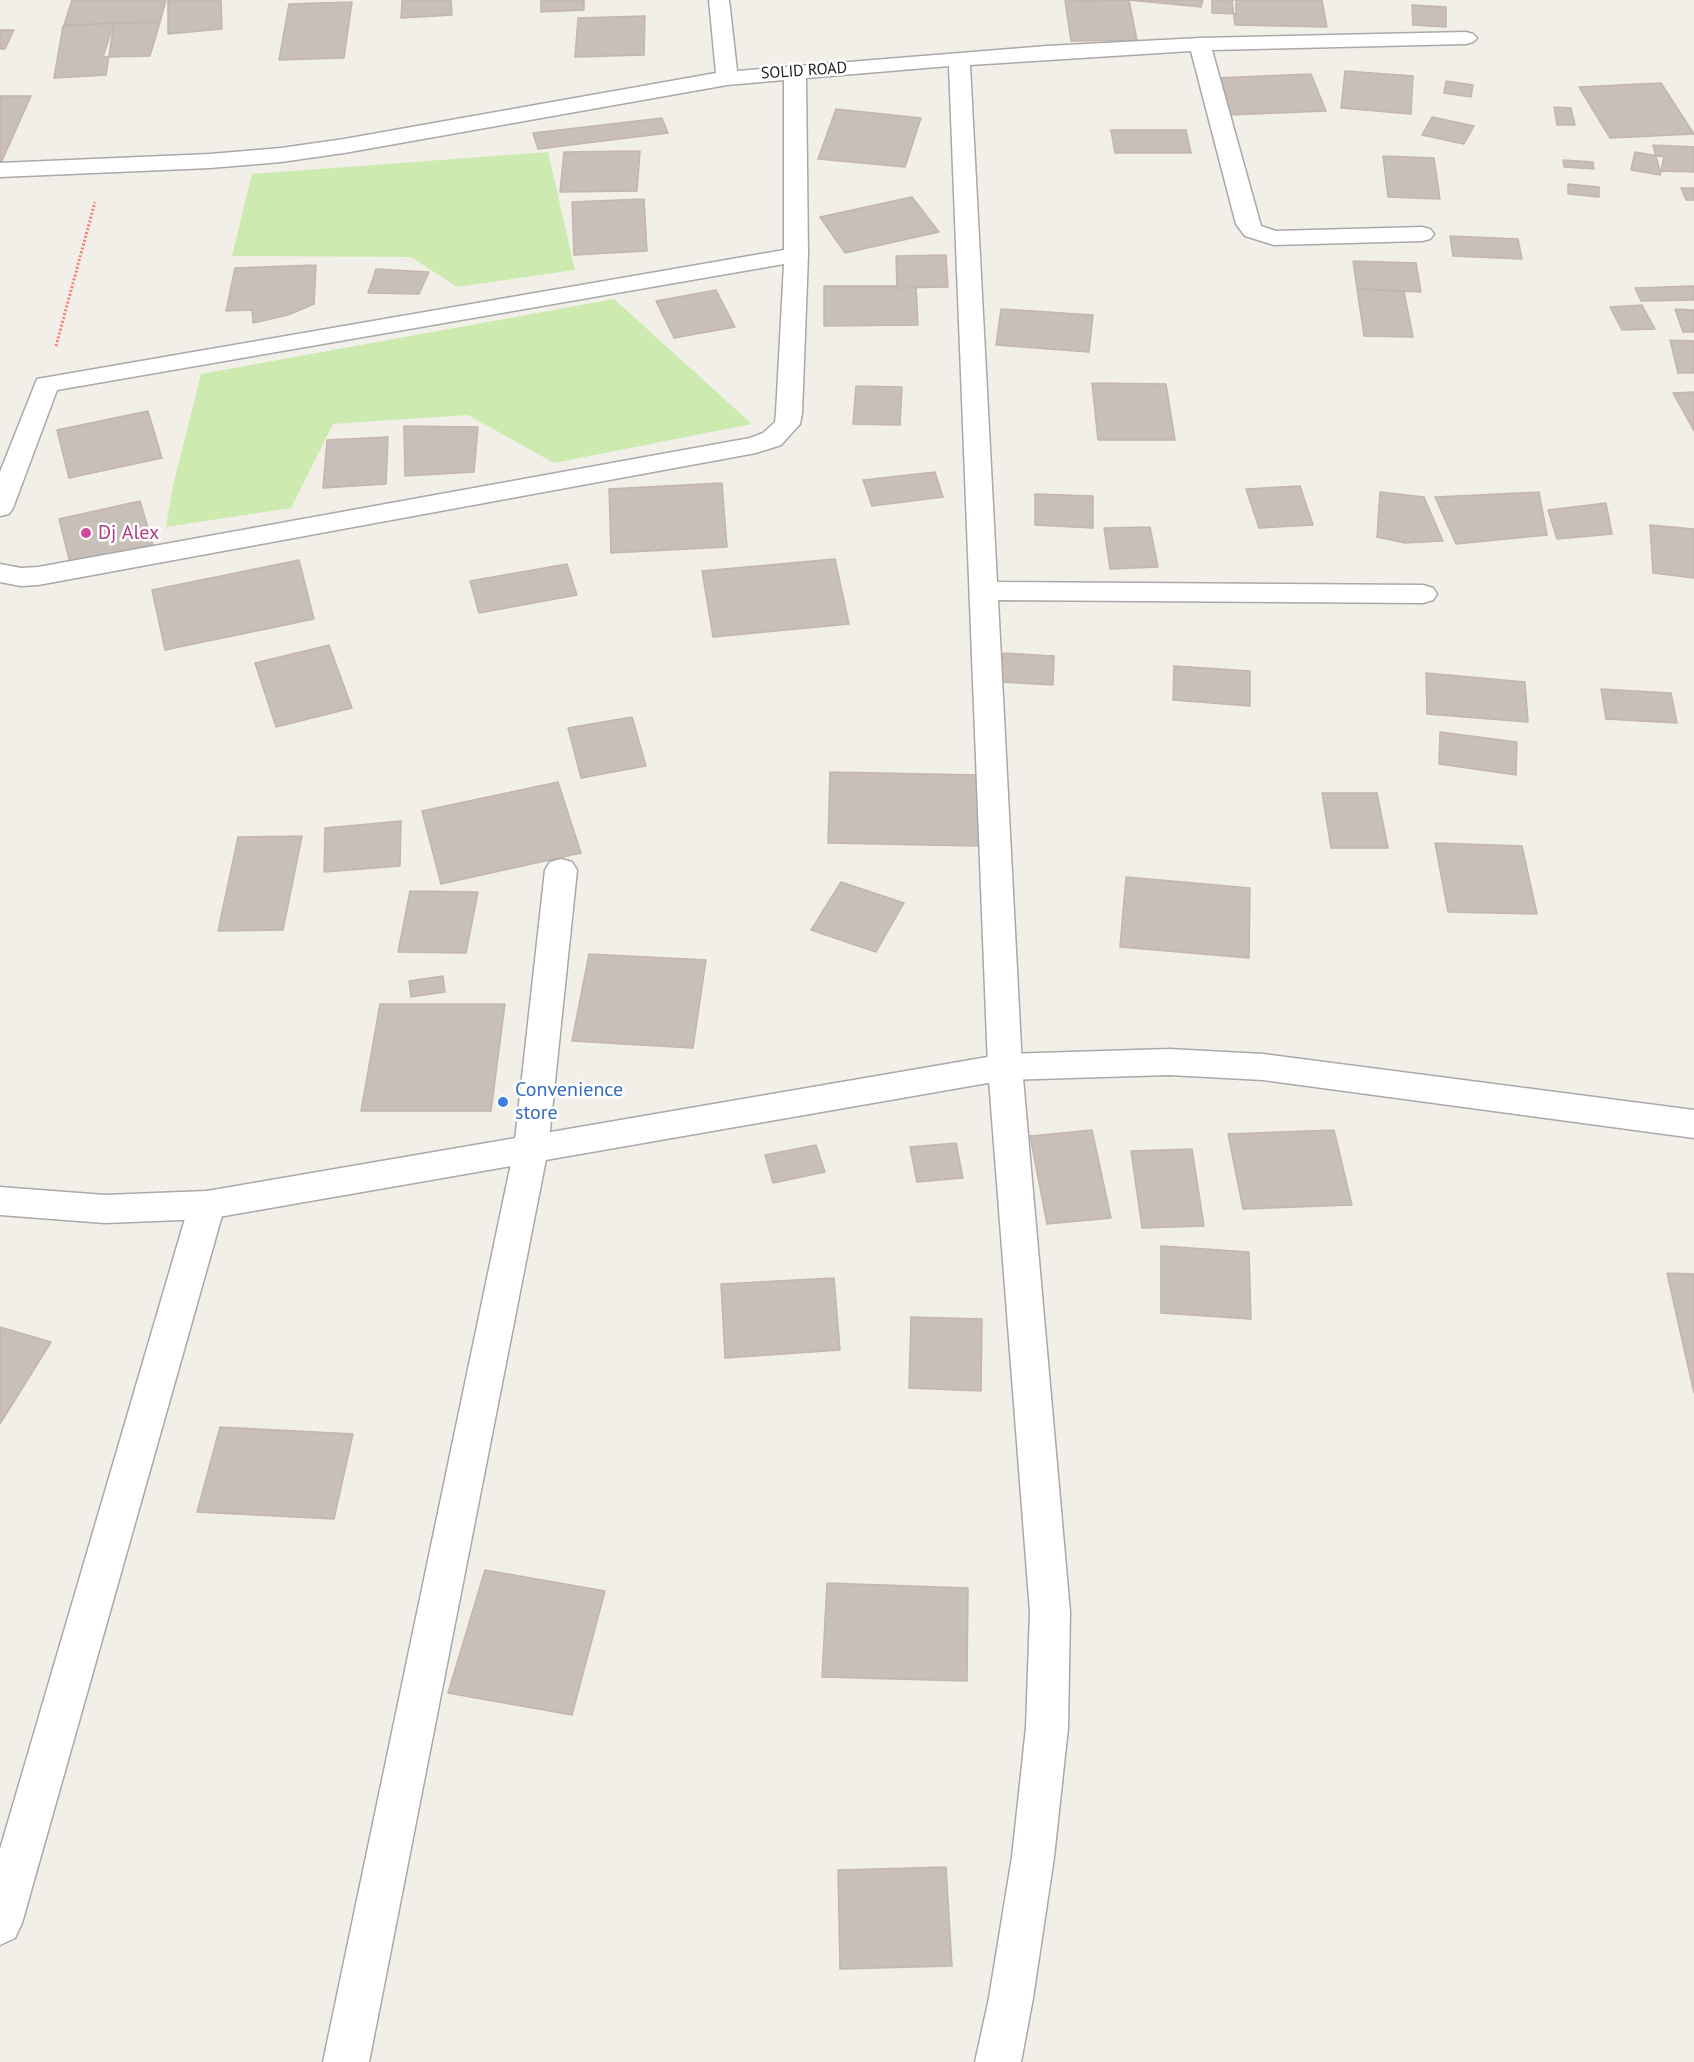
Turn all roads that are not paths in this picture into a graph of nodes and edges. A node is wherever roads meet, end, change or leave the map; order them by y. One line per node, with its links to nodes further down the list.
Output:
1 (718, 0): 6 (street)
2 (1466, 38): 3 (street, SOLID ROAD)
3 (1200, 44): 4 (street, SOLID ROAD); 8 (street)
4 (960, 59): 5 (street, SOLID ROAD); 14 (street)
5 (795, 71): 6 (street, SOLID ROAD); 9 (street)
6 (727, 78): 7 (street, SOLID ROAD)
7 (0, 170)
8 (1422, 234)
9 (796, 255): 10 (street); 13 (street)
10 (29, 427): 11 (street); 12 (street)
11 (0, 429)
12 (0, 508)
13 (0, 573)
14 (984, 591): 15 (street); 17 (street)
15 (1423, 594)
16 (561, 870): 19 (street)
17 (1005, 1067): 18 (street); 19 (street); 24 (street)
18 (1694, 1124)
19 (531, 1149): 21 (street); 23 (street)
20 (0, 1201): 21 (street)
21 (207, 1205): 22 (street)
22 (0, 1923)
23 (346, 2062)
24 (998, 2062)

